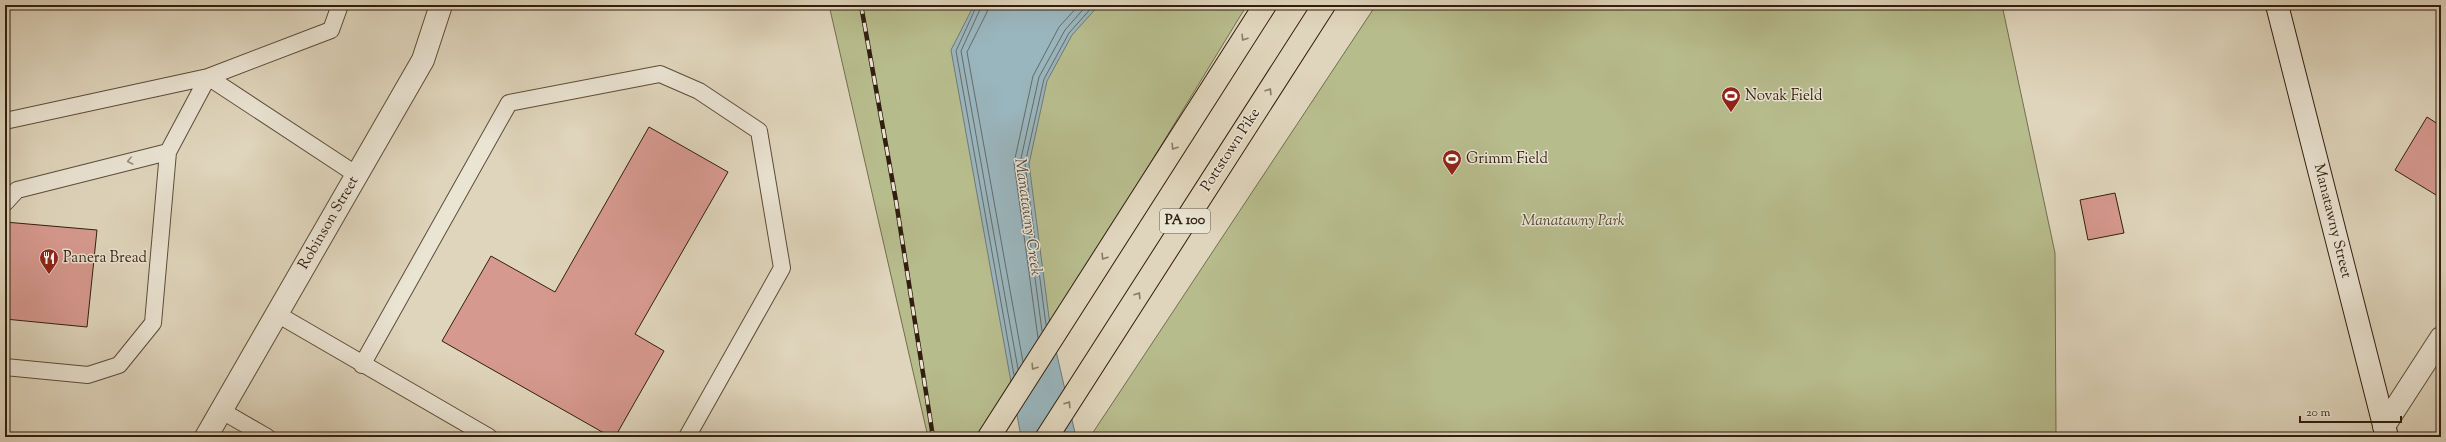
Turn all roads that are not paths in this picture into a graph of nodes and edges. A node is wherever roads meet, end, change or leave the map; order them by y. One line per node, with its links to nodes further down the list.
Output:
1 (340, 5): 6 (lane)
2 (441, 5): 9 (street, Robinson Street)
3 (1265, 5): 21 (highway, PA 100, one-way to 21)
4 (1324, 5): 22 (highway, Pottstown Pike / PA 100, one-way to 4)
5 (2277, 5): 16 (street, Manatawny Street)
6 (208, 77): 7 (lane); 8 (lane); 9 (lane)
7 (5, 121)
8 (168, 152): 10 (lane, one-way to 10); 14 (lane)
9 (357, 174): 11 (street, Robinson Street)
10 (5, 203)
11 (277, 314): 13 (lane); 15 (street, Robinson Street)
12 (2441, 338): 16 (street)
13 (362, 365): 19 (lane); 20 (lane)
14 (5, 367)
15 (222, 411): 17 (street, Robinson Street); 18 (lane)
16 (2386, 432)
17 (206, 437)
18 (267, 437)
19 (489, 437)
20 (687, 437)
21 (989, 437)
22 (1047, 437)

